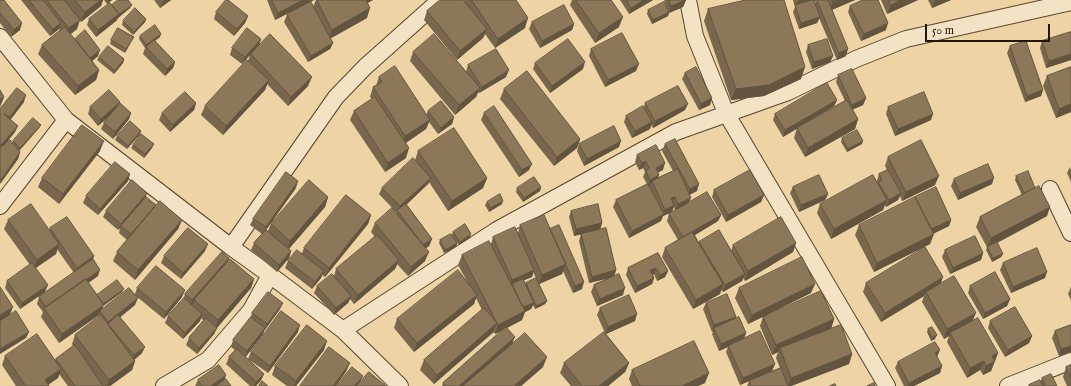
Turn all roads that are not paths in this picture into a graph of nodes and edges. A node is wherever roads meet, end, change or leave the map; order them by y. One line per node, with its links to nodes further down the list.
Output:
1 (440, 0): 10 (street)
2 (688, 0): 5 (street)
3 (1071, 2): 5 (street)
4 (0, 37): 6 (street)
5 (726, 113): 12 (street); 16 (street)
6 (66, 120): 8 (street); 10 (street)
7 (1050, 188): 9 (street)
8 (0, 206)
9 (1071, 233)
10 (231, 248): 11 (street)
11 (270, 275): 12 (street); 14 (street)
12 (343, 330): 15 (street)
13 (1071, 361): 17 (street)
14 (164, 386)
15 (400, 386)
16 (887, 386)
17 (1008, 386)

